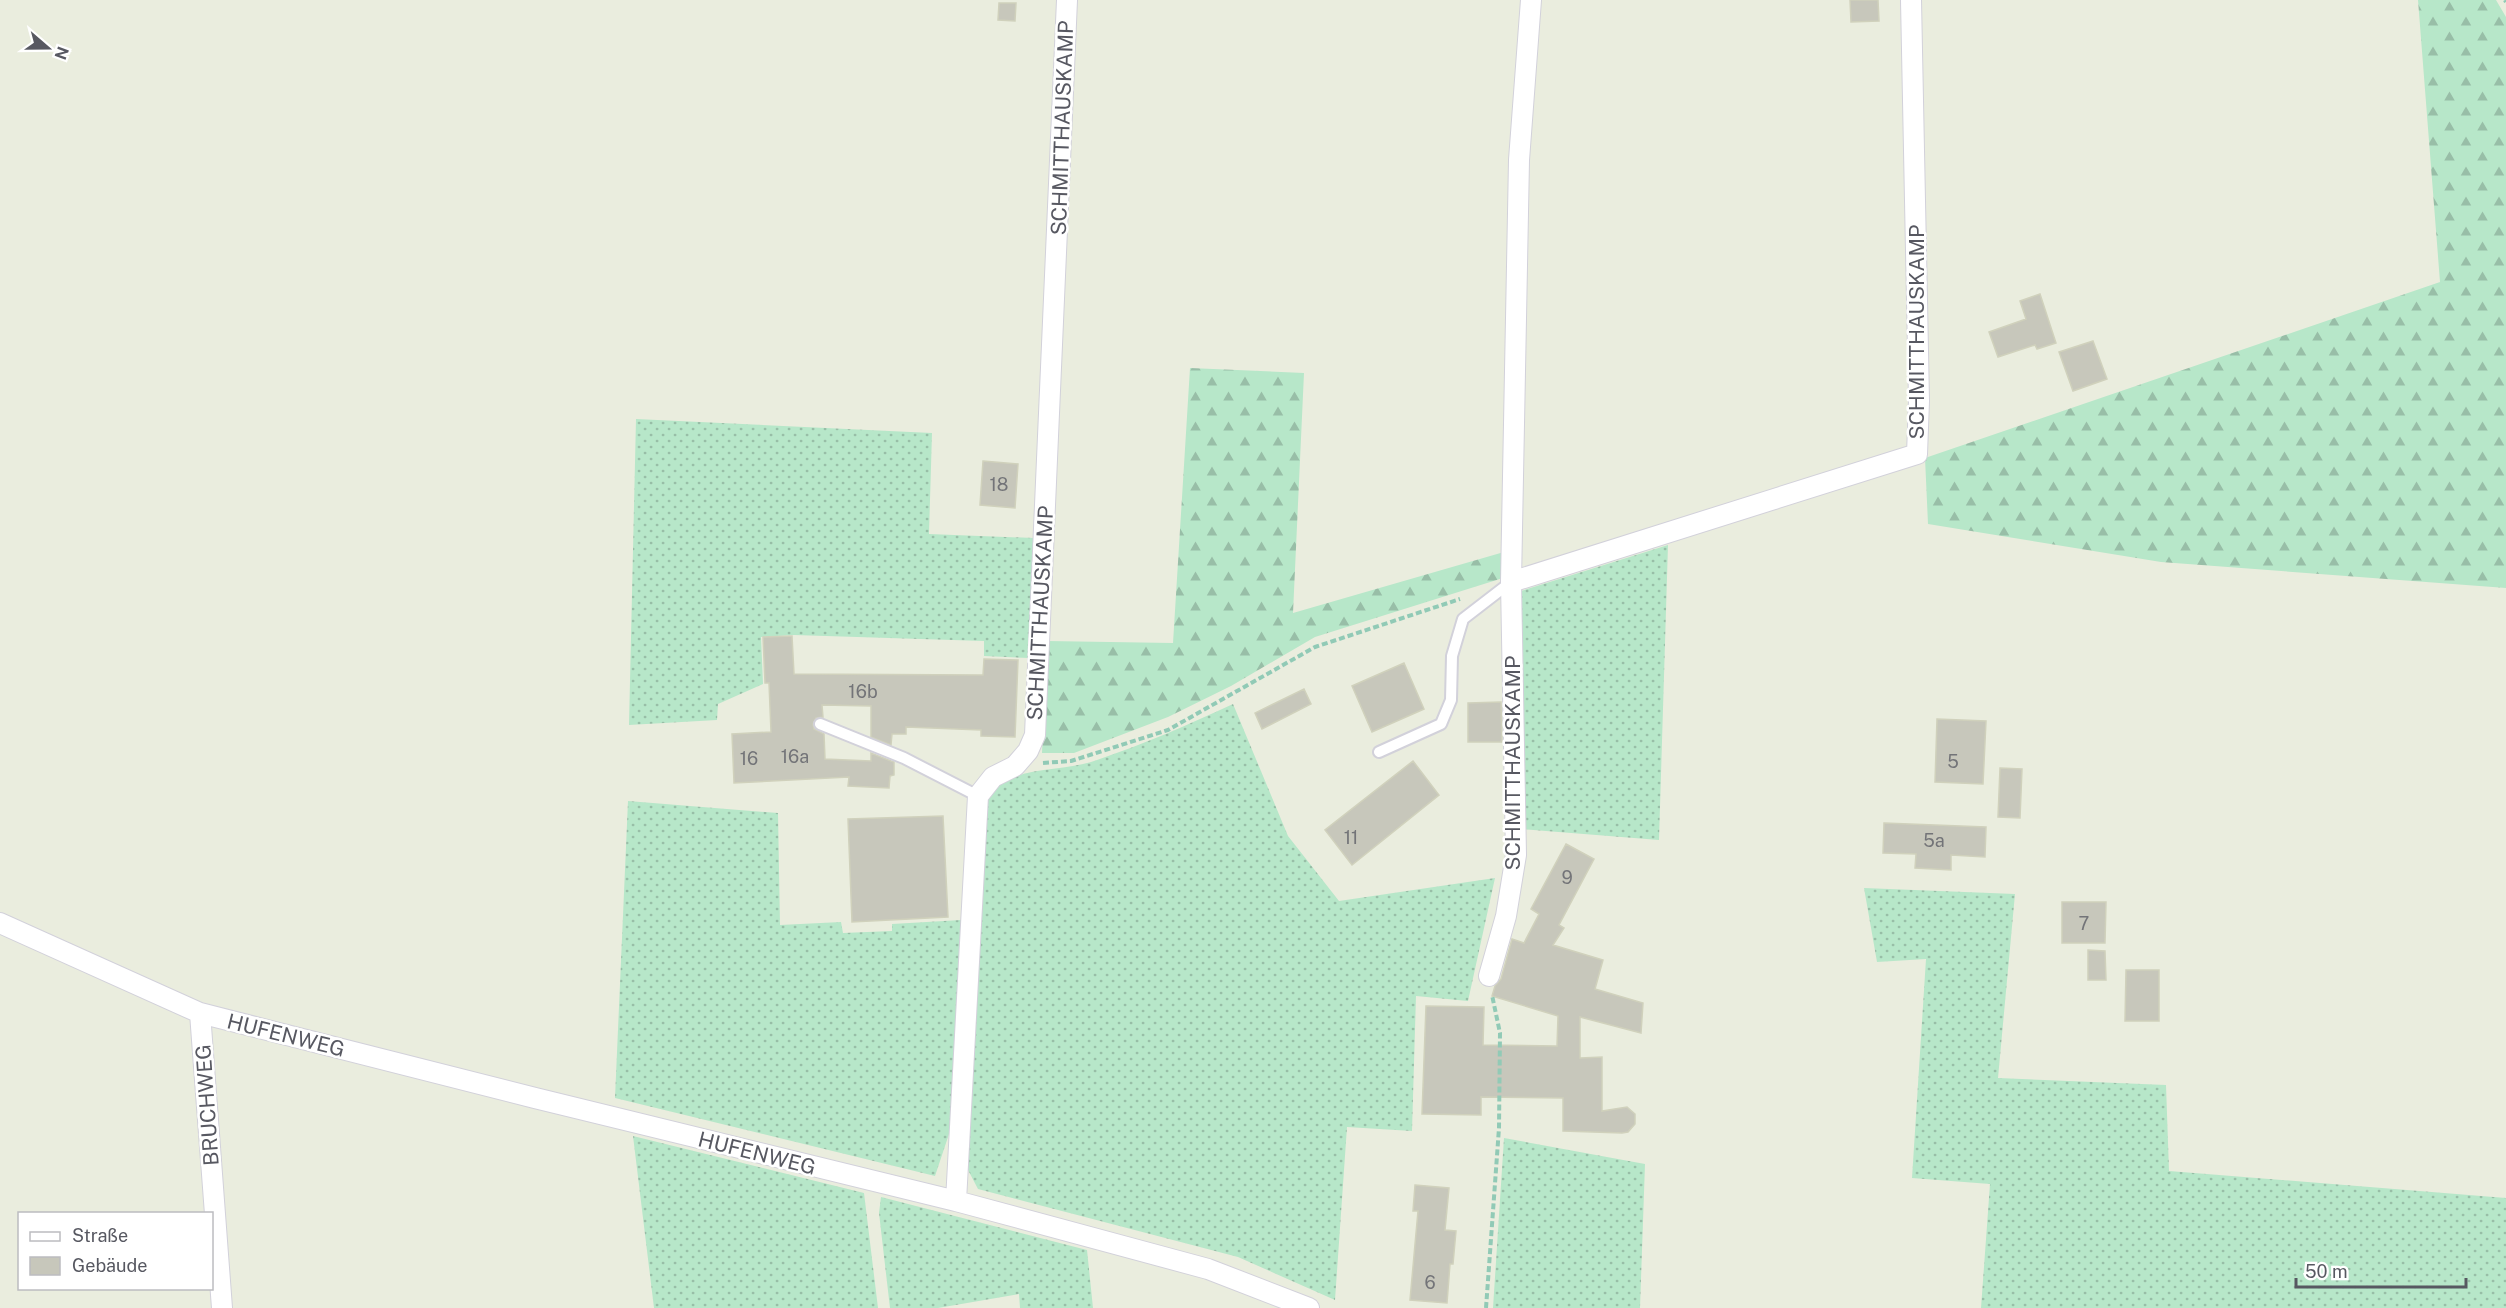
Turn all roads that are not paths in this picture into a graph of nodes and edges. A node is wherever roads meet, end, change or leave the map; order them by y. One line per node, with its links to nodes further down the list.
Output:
1 (1067, 0): 7 (street, SCHMITTHAUSKAMP)
2 (1531, 0): 4 (street, SCHMITTHAUSKAMP)
3 (1911, 0): 4 (street, SCHMITTHAUSKAMP)
4 (1510, 582): 6 (lane); 9 (street, SCHMITTHAUSKAMP)
5 (820, 724): 7 (lane)
6 (1379, 752)
7 (978, 796): 11 (street)
8 (0, 923): 10 (street, BRUCHWEG)
9 (1489, 976)
10 (200, 1013): 11 (street, HUFENWEG); 12 (street, BRUCHWEG)
11 (956, 1201): 13 (street, HUFENWEG)
12 (222, 1308)
13 (1309, 1308)

